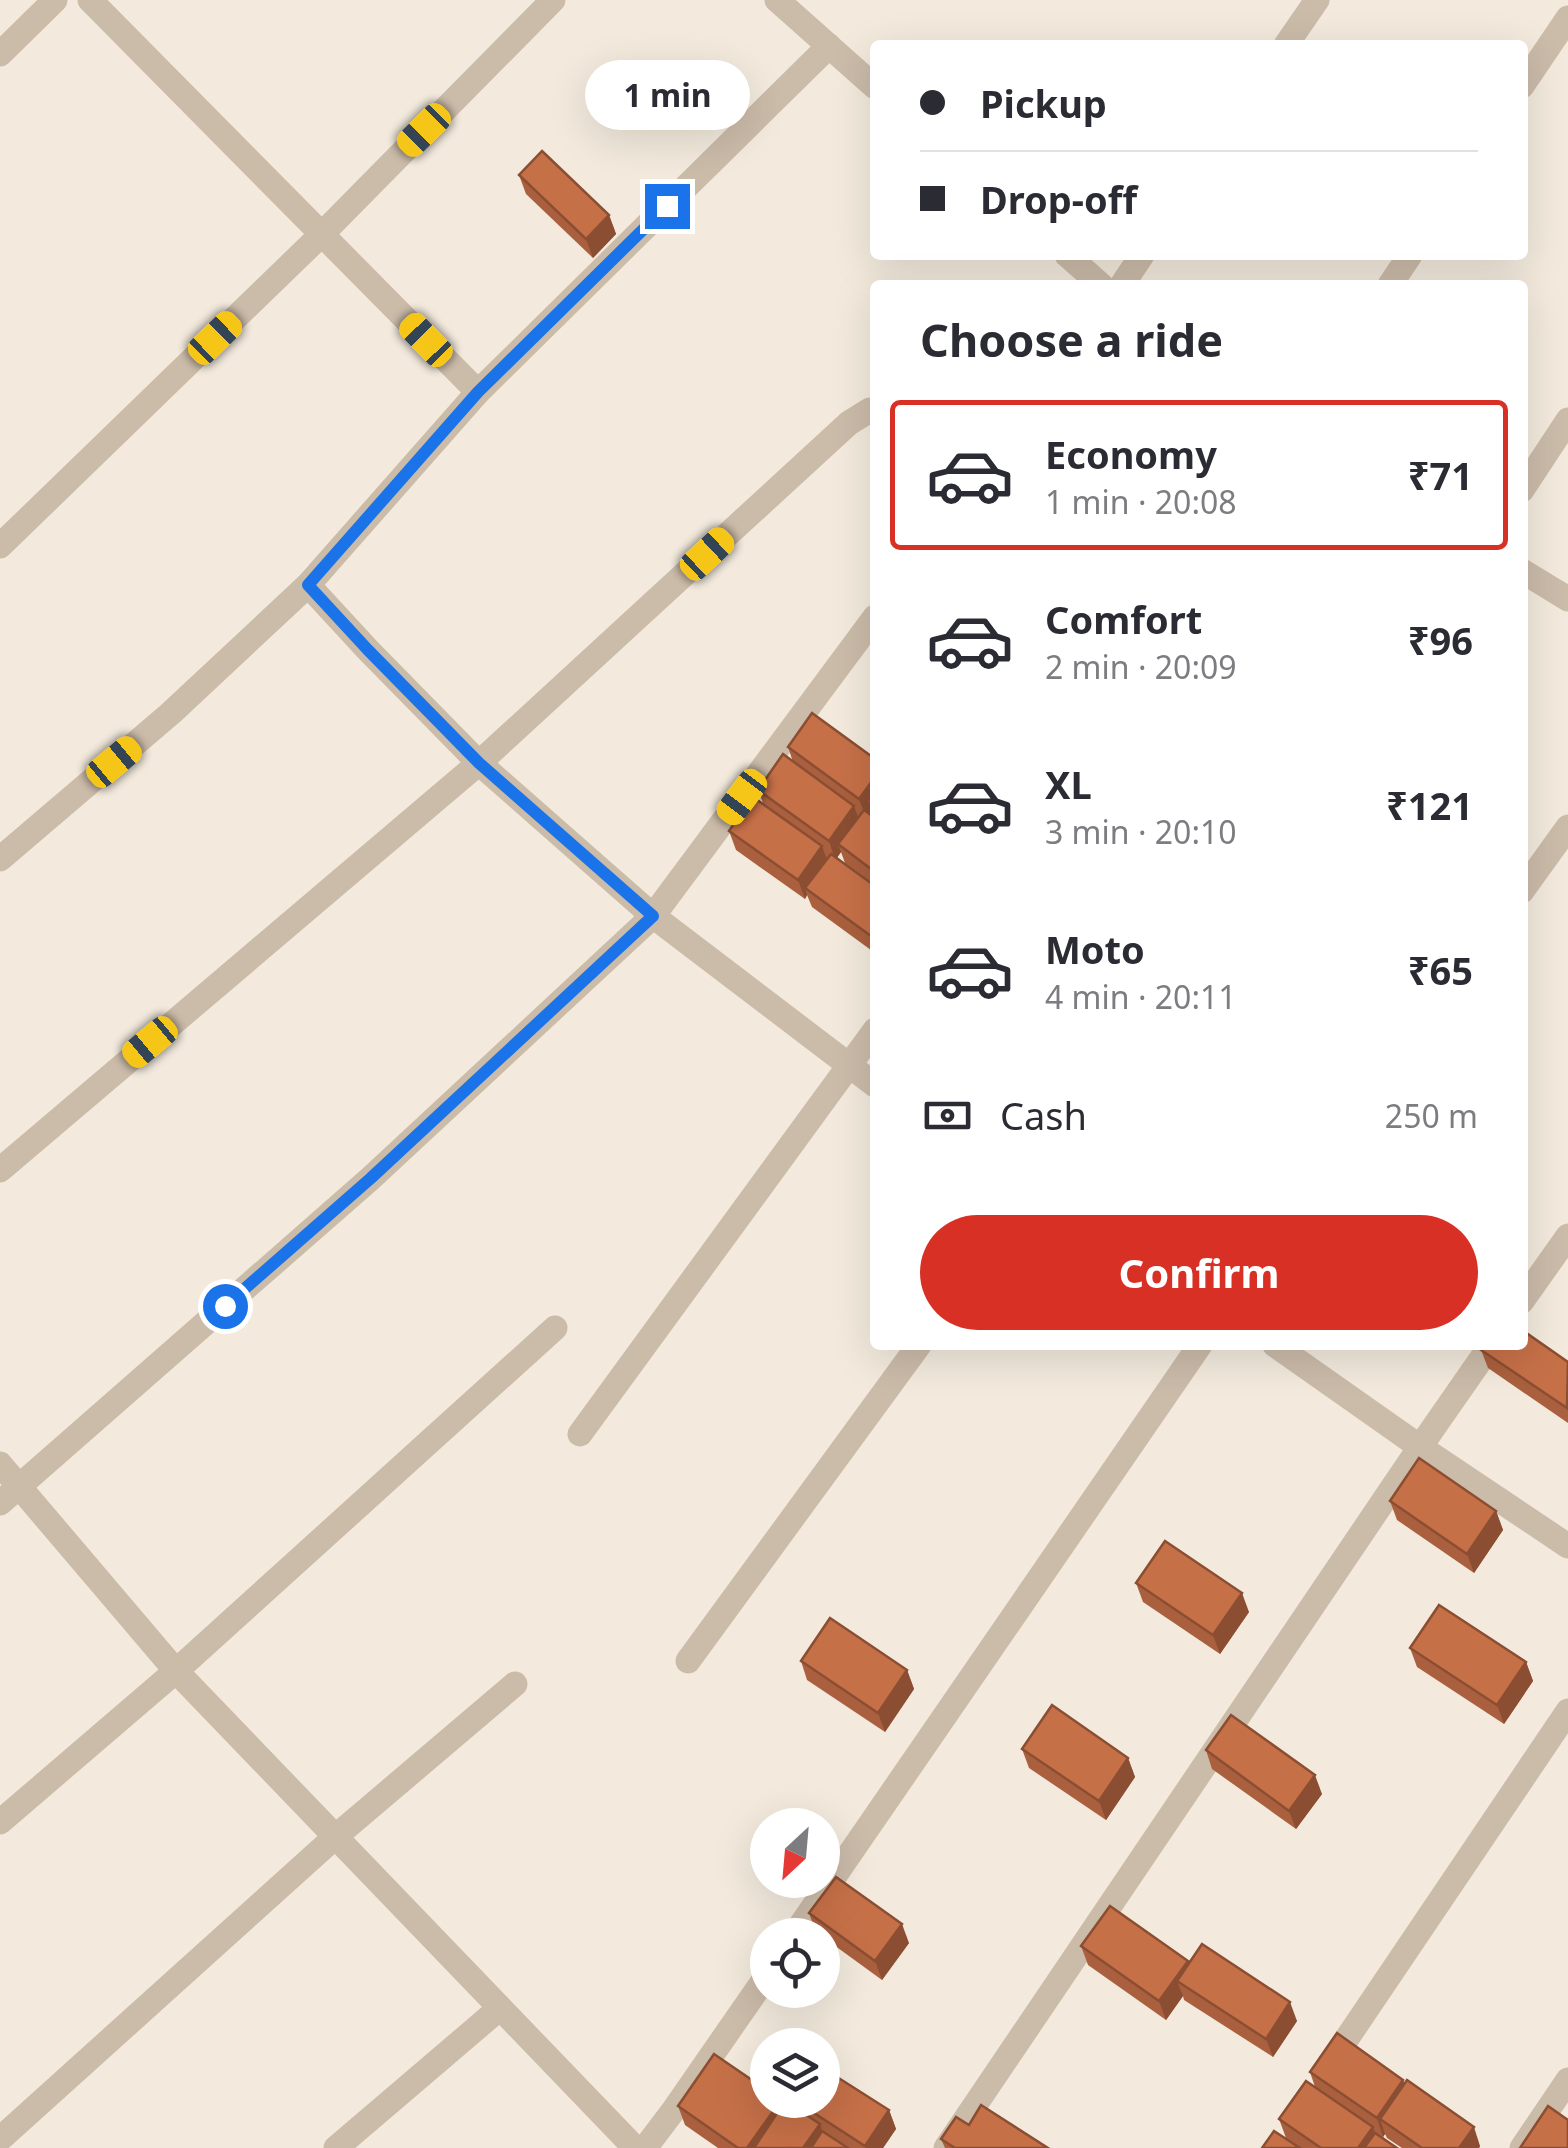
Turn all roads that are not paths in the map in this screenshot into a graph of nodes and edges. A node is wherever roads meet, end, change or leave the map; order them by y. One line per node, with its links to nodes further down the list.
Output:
1 (55, 0): 9 (street)
2 (90, 0): 12 (street)
3 (553, 0): 12 (street)
4 (776, 0): 8 (street)
5 (1317, 0): 7 (street)
6 (1568, 18): 10 (street)
7 (1289, 40)
8 (829, 46): 11 (street); 15 (street)
9 (0, 54)
10 (1528, 77)
11 (870, 82)
12 (322, 234): 15 (street); 19 (street)
13 (1073, 260): 14 (street)
14 (1096, 280)
15 (478, 392): 21 (street)
16 (870, 410): 24 (street)
17 (1568, 420): 18 (street)
18 (1528, 481)
19 (0, 546)
20 (1528, 575): 22 (street)
21 (308, 585): 24 (street); 26 (street)
22 (1568, 599)
23 (870, 624): 28 (street)
24 (479, 763): 28 (street); 32 (street)
25 (1568, 827): 27 (street)
26 (0, 859)
27 (1528, 883)
28 (653, 916): 30 (street); 43 (street)
29 (870, 1037): 30 (street)
30 (849, 1067): 31 (street); 40 (street)
31 (870, 1082)
32 (0, 1170)
33 (1568, 1236): 34 (street)
34 (1528, 1292)
35 (556, 1328): 46 (street)
36 (914, 1350): 45 (street)
37 (1197, 1350): 51 (street)
38 (1282, 1350): 41 (street)
39 (1488, 1350): 41 (street)
40 (580, 1434)
41 (1420, 1447): 44 (street); 60 (street)
42 (0, 1464): 43 (street)
43 (10, 1494): 46 (street)
44 (1568, 1546)
45 (688, 1661)
46 (176, 1671): 49 (street); 50 (street)
47 (515, 1684): 50 (street)
48 (1568, 1710): 55 (street)
49 (0, 1822)
50 (336, 1837): 53 (street); 56 (street)
51 (806, 1918)
52 (750, 2000): 59 (street)
53 (500, 2008): 57 (street); 58 (street)
54 (1568, 2080): 61 (street)
55 (1317, 2083)
56 (0, 2139)
57 (336, 2148)
58 (636, 2148)
59 (645, 2148)
60 (946, 2148)
61 (1522, 2148)

